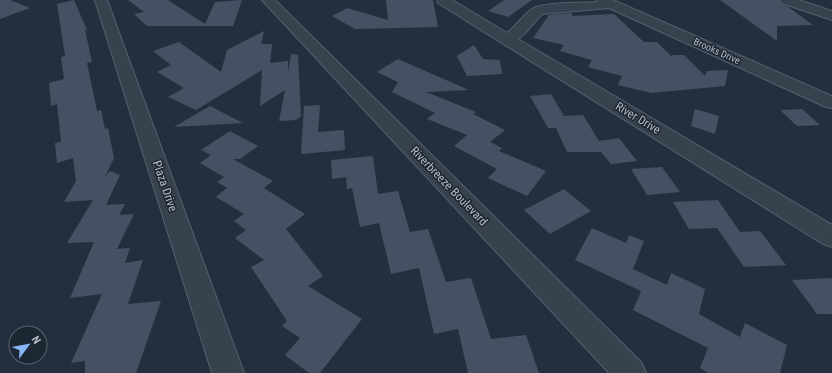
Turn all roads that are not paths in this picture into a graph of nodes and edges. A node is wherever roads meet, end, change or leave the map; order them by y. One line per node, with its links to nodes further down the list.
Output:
1 (101, 0): 10 (street, Plaza Drive)
2 (268, 0): 11 (street, Riverbreeze Boulevard)
3 (443, 0): 7 (street, River Drive)
4 (786, 0): 6 (street)
5 (606, 2): 7 (street); 8 (street, Brooks Drive)
6 (832, 16)
7 (508, 39): 9 (street, River Drive)
8 (832, 103)
9 (832, 237)
10 (228, 373)
11 (630, 373)

